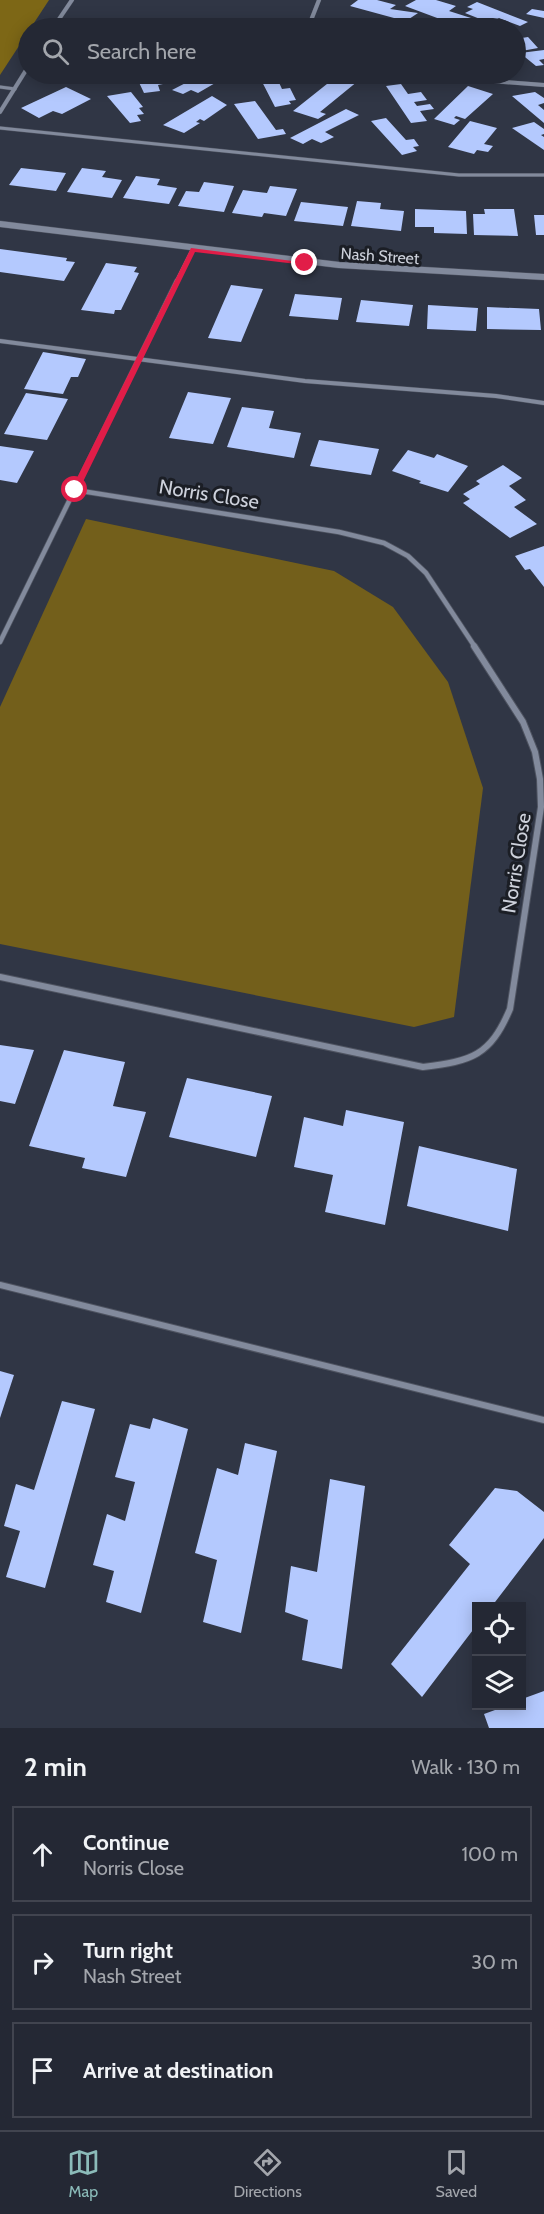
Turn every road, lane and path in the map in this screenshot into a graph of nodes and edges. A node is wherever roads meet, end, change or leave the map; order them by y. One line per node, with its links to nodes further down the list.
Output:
1 (72, 0): 3 (street)
2 (319, 0): 4 (street)
3 (60, 18)
4 (312, 18)
5 (18, 84): 9 (street)
6 (526, 84): 7 (street)
7 (544, 85)
8 (0, 87): 9 (lane)
9 (15, 89): 10 (street)
10 (0, 112)
11 (0, 128): 12 (lane)
12 (544, 175)
13 (0, 224): 14 (street, Nash Street)
14 (193, 249): 15 (street, Nash Street); 17 (street)
15 (544, 278)
16 (0, 341): 17 (lane)
17 (139, 360): 18 (lane); 19 (street)
18 (544, 404)
19 (75, 490): 20 (street); 21 (street, Norris Close)
20 (0, 642)
21 (0, 977)
22 (0, 1285): 23 (lane)
23 (544, 1420)

